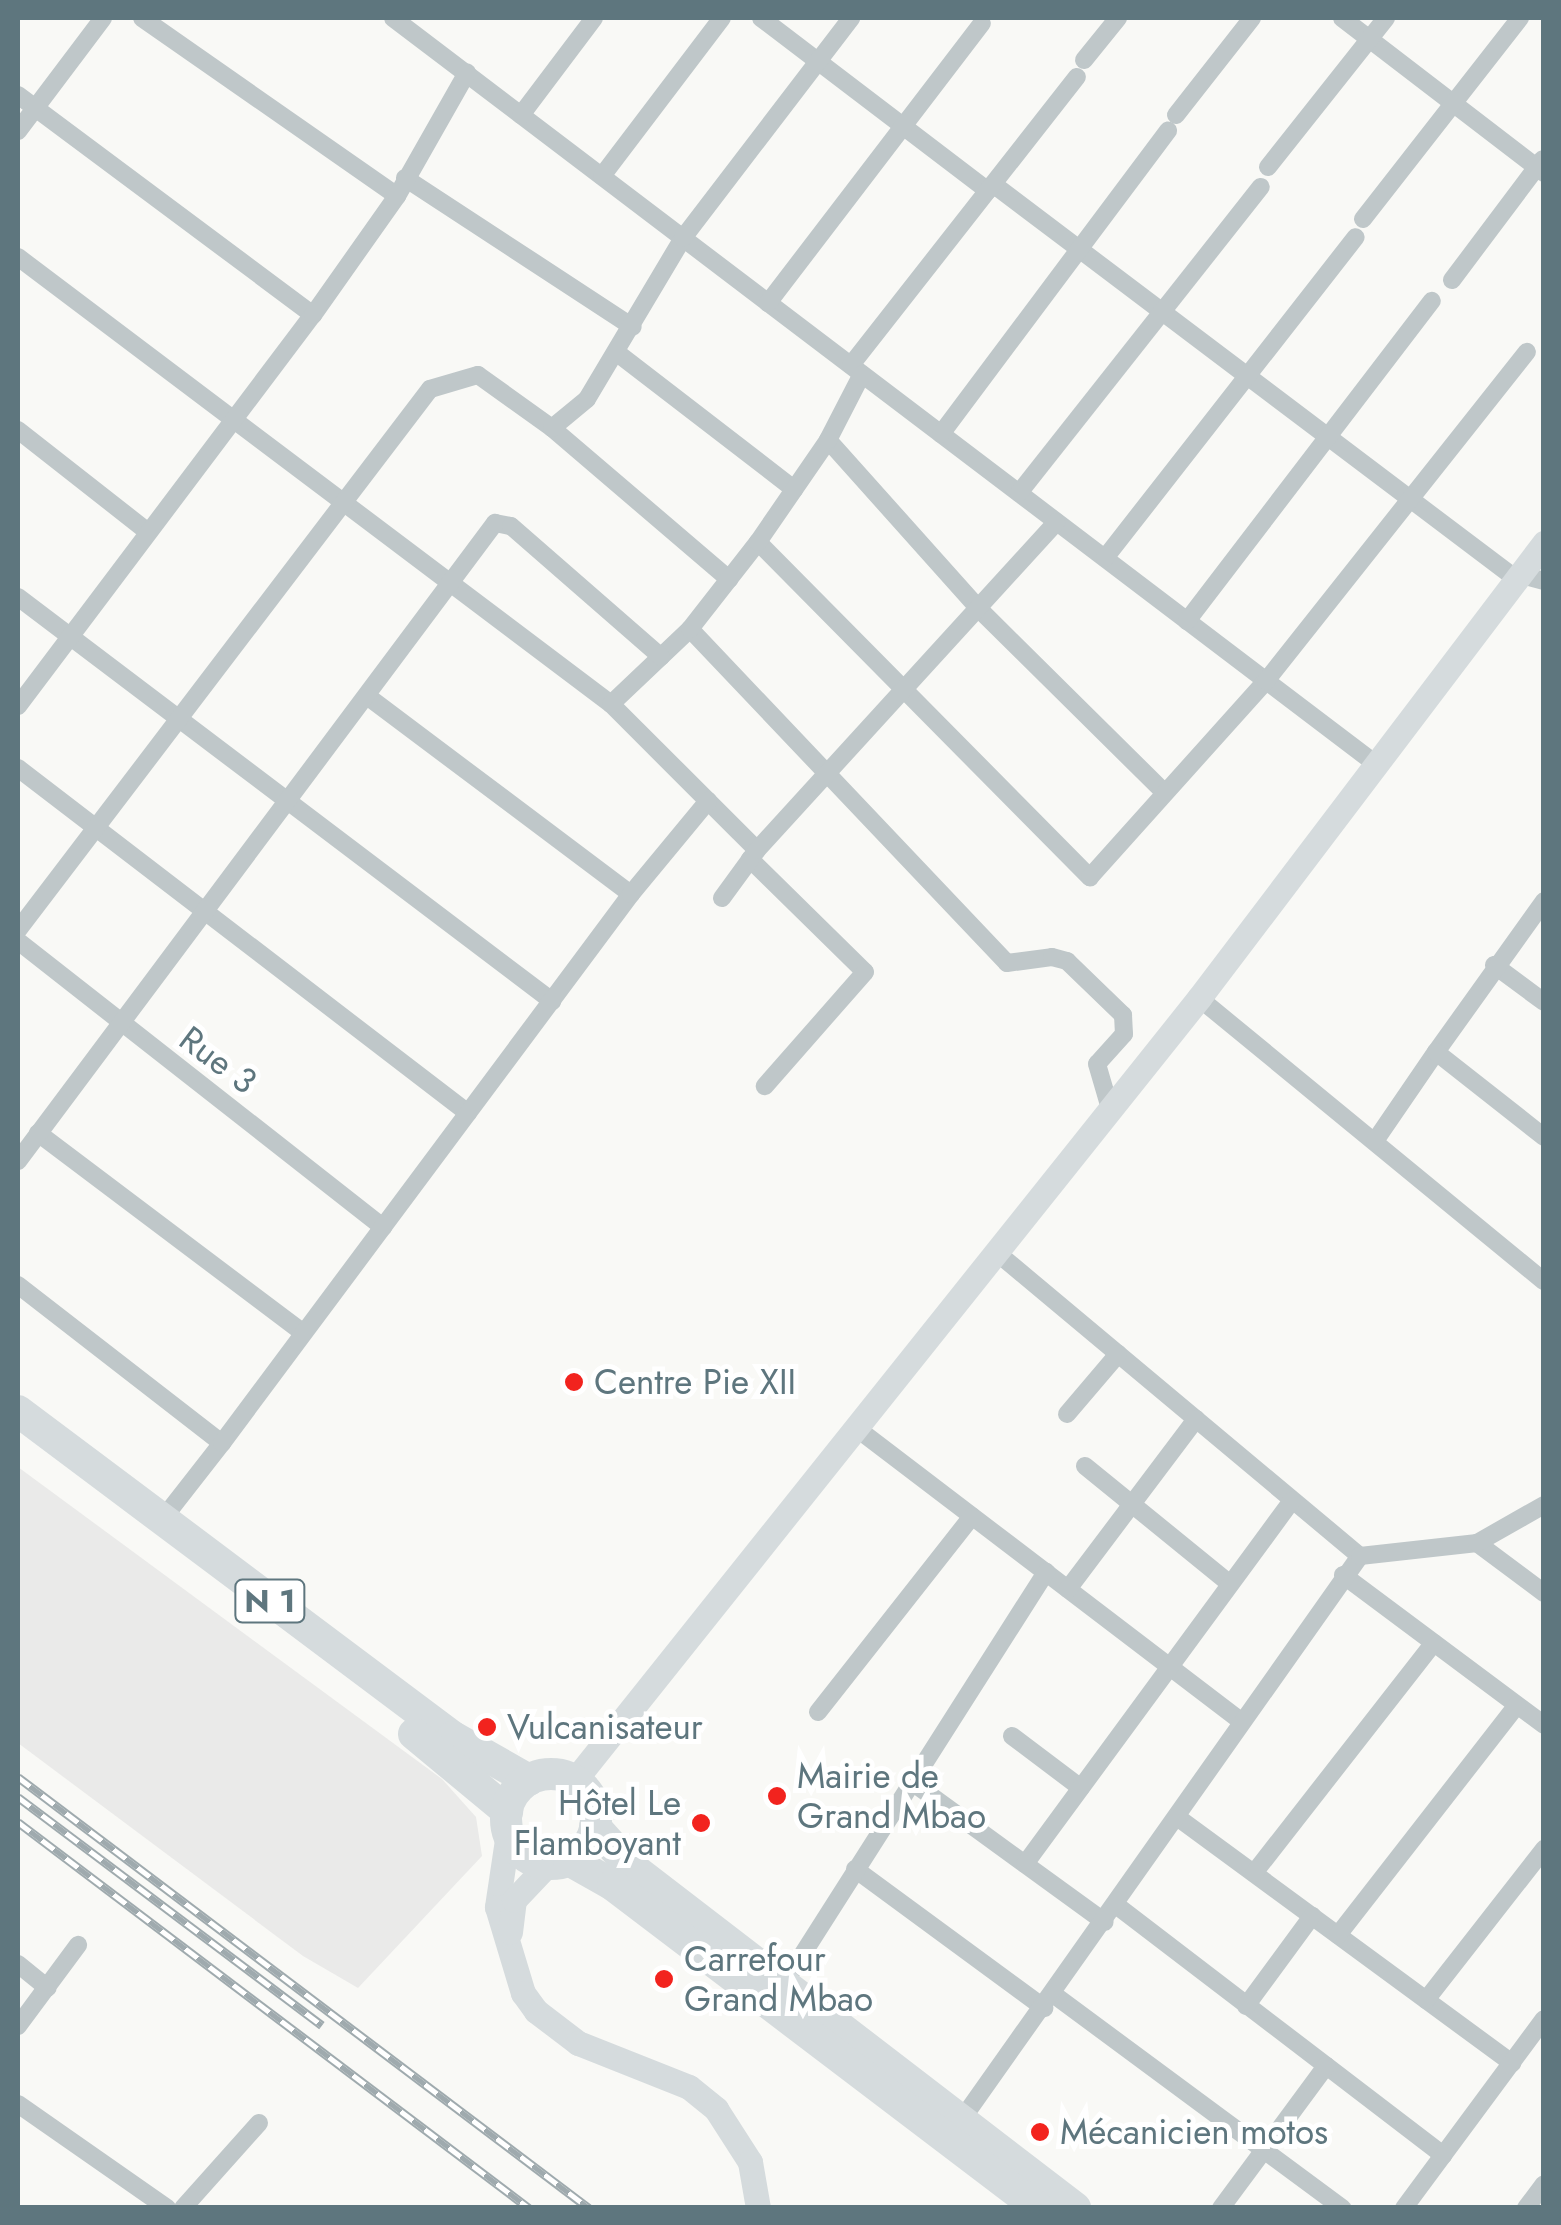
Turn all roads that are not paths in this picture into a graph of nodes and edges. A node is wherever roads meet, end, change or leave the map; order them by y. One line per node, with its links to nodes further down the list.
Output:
1 (103, 18): 19 (street)
2 (142, 18): 29 (street)
3 (393, 18): 16 (street)
4 (594, 18): 20 (street)
5 (722, 18): 25 (street)
6 (761, 18): 15 (street)
7 (852, 18): 15 (street)
8 (1118, 18): 28 (street)
9 (1252, 18): 31 (street)
10 (1342, 18): 14 (street)
11 (1386, 18): 14 (street)
12 (1520, 18): 18 (street)
13 (982, 22): 21 (street)
14 (1369, 39): 18 (street); 23 (street)
15 (818, 61): 21 (street); 30 (street)
16 (467, 74): 20 (street); 26 (street)
17 (18, 95): 19 (street)
18 (1453, 103): 24 (street); 42 (street)
19 (35, 109): 22 (street); 37 (street)
20 (521, 115): 25 (street)
21 (903, 126): 28 (street); 35 (street)
22 (18, 131)
23 (1268, 167)
24 (1541, 167): 33 (street)
25 (602, 176): 30 (street)
26 (405, 178): 29 (street); 38 (street)
27 (1260, 187): 36 (street)
28 (991, 188): 31 (street); 41 (street)
29 (397, 196): 37 (street)
30 (683, 238): 35 (street); 38 (street)
31 (1080, 249): 36 (street); 46 (street)
32 (18, 256): 43 (street)
33 (1452, 280)
34 (1432, 301): 47 (street)
35 (768, 303): 41 (street)
36 (1162, 312): 42 (street); 50 (street)
37 (313, 315): 43 (street)
38 (632, 327): 39 (street)
39 (616, 352): 44 (street); 49 (street)
40 (1527, 352): 51 (street)
41 (856, 370): 46 (street); 48 (street)
42 (1247, 376): 47 (street); 57 (street)
43 (233, 419): 52 (street); 54 (street)
44 (552, 428): 52 (street); 59 (street)
45 (18, 430): 54 (street)
46 (941, 434): 50 (street)
47 (1324, 434): 51 (street); 64 (street)
48 (828, 440): 49 (street); 63 (street)
49 (794, 490): 55 (street)
50 (1019, 493): 53 (street)
51 (1410, 499): 58 (street); 68 (street)
52 (344, 503): 61 (street); 73 (street)
53 (1056, 522): 57 (street); 63 (street)
54 (148, 532): 66 (street)
55 (758, 542): 59 (street); 69 (street)
56 (1544, 543): 58 (street)
57 (1105, 558): 64 (street)
58 (1517, 576): 60 (street); 74 (street)
59 (730, 579): 65 (street)
60 (1544, 581)
61 (452, 584): 67 (street); 70 (street); 71 (street)
62 (18, 597): 66 (street)
63 (978, 608): 69 (street); 77 (street)
64 (1187, 621): 68 (street)
65 (690, 629): 67 (street); 76 (street)
66 (69, 638): 72 (street); 73 (street)
67 (661, 657): 71 (street)
68 (1266, 681): 74 (street); 77 (street)
69 (902, 691): 76 (street); 77 (street)
70 (367, 696): 79 (street); 82 (street)
71 (611, 704): 78 (street)
72 (18, 706)
73 (178, 722): 79 (street); 80 (street)
74 (1377, 765): 89 (street)
75 (18, 768): 80 (street)
76 (827, 773): 81 (street); 95 (street)
77 (1163, 791)
78 (708, 801): 81 (street); 82 (street)
79 (288, 802): 85 (street); 90 (street)
80 (95, 826): 85 (street); 86 (street)
81 (754, 854): 83 (street); 94 (street)
82 (631, 894): 90 (street)
83 (722, 898)
84 (1544, 901): 88 (street)
85 (205, 914): 92 (street); 96 (street)
86 (18, 930)
87 (18, 942): 92 (street, Rue 3)
88 (1494, 965): 91 (street); 93 (street)
89 (1199, 998): 95 (street); 99 (street)
90 (552, 1001): 96 (street)
91 (1544, 1002)
92 (120, 1026): 97 (street); 101 (street, Rue 3)
93 (1436, 1052): 98 (street); 99 (street)
94 (765, 1086)
95 (1109, 1104): 102 (street)
96 (468, 1113): 101 (street)
97 (38, 1133): 100 (street); 105 (street)
98 (1542, 1133)
99 (1376, 1140): 103 (street)
100 (18, 1161)
101 (383, 1226): 105 (street)
102 (995, 1251): 106 (street); 110 (street)
103 (1544, 1281)
104 (18, 1285): 112 (street)
105 (303, 1333): 112 (street)
106 (1118, 1354): 108 (street); 109 (street)
107 (18, 1412): 118 (highway, N 1)
108 (1067, 1414)
109 (1196, 1419): 114 (street); 115 (street)
110 (854, 1427): 117 (street); 134 (street)
111 (18, 1438): 138 (highway, N 1)
112 (222, 1443): 118 (street)
113 (1084, 1466): 115 (street)
114 (1292, 1500): 120 (street); 123 (street)
115 (1132, 1504): 123 (street); 124 (street)
116 (1544, 1505): 119 (street)
117 (972, 1516): 121 (street); 129 (street)
118 (161, 1521): 133 (highway, N 1)
119 (1477, 1544): 120 (street); 125 (street)
120 (1360, 1556): 122 (street)
121 (1046, 1572): 124 (street); 135 (street)
122 (1343, 1575): 126 (street); 130 (street)
123 (1230, 1584): 127 (street)
124 (1068, 1589): 127 (street)
125 (1544, 1593)
126 (1434, 1643): 128 (street); 144 (street)
127 (1170, 1667): 130 (street); 136 (street)
128 (1517, 1705): 131 (street); 148 (street)
129 (818, 1712)
130 (1240, 1720): 137 (street)
131 (1544, 1725)
132 (1012, 1736): 136 (street)
133 (529, 1780): 134 (highway, N 1); 138 (highway)
134 (574, 1781): 139 (highway)
135 (912, 1782): 142 (street); 143 (street)
136 (1080, 1788): 142 (street)
137 (1177, 1817): 144 (street); 145 (street)
138 (507, 1822): 141 (highway, N 1); 150 (street)
139 (595, 1827): 141 (highway); 152 (highway)
140 (1544, 1849): 154 (street)
141 (559, 1862): 150 (street); 170 (highway, N 1)
142 (1025, 1864): 147 (street)
143 (855, 1869): 152 (street); 155 (street)
144 (1254, 1874): 146 (street)
145 (1116, 1904): 147 (street); 156 (street)
146 (1312, 1916): 148 (street); 156 (street)
147 (1105, 1922): 155 (street)
148 (1338, 1935): 154 (street)
149 (78, 1945): 153 (street)
150 (509, 1952): 169 (street)
151 (18, 1964): 153 (street)
152 (783, 1984): 162 (highway)
153 (48, 1988): 158 (street)
154 (1426, 2000): 159 (street)
155 (1048, 2001): 162 (street); 164 (street)
156 (1246, 2006): 160 (street)
157 (1544, 2019): 159 (street)
158 (18, 2026)
159 (1512, 2063): 165 (street)
160 (1326, 2066): 164 (street); 165 (street)
161 (18, 2104): 167 (street)
162 (960, 2122): 171 (highway)
163 (259, 2123): 168 (street)
164 (1265, 2150): 172 (street); 173 (street)
165 (1443, 2156): 174 (street)
166 (1544, 2184): 175 (street)
167 (167, 2208)
168 (183, 2208)
169 (758, 2208)
170 (1038, 2208)
171 (1075, 2208)
172 (1220, 2208)
173 (1342, 2208)
174 (1404, 2208)
175 (1526, 2208)

